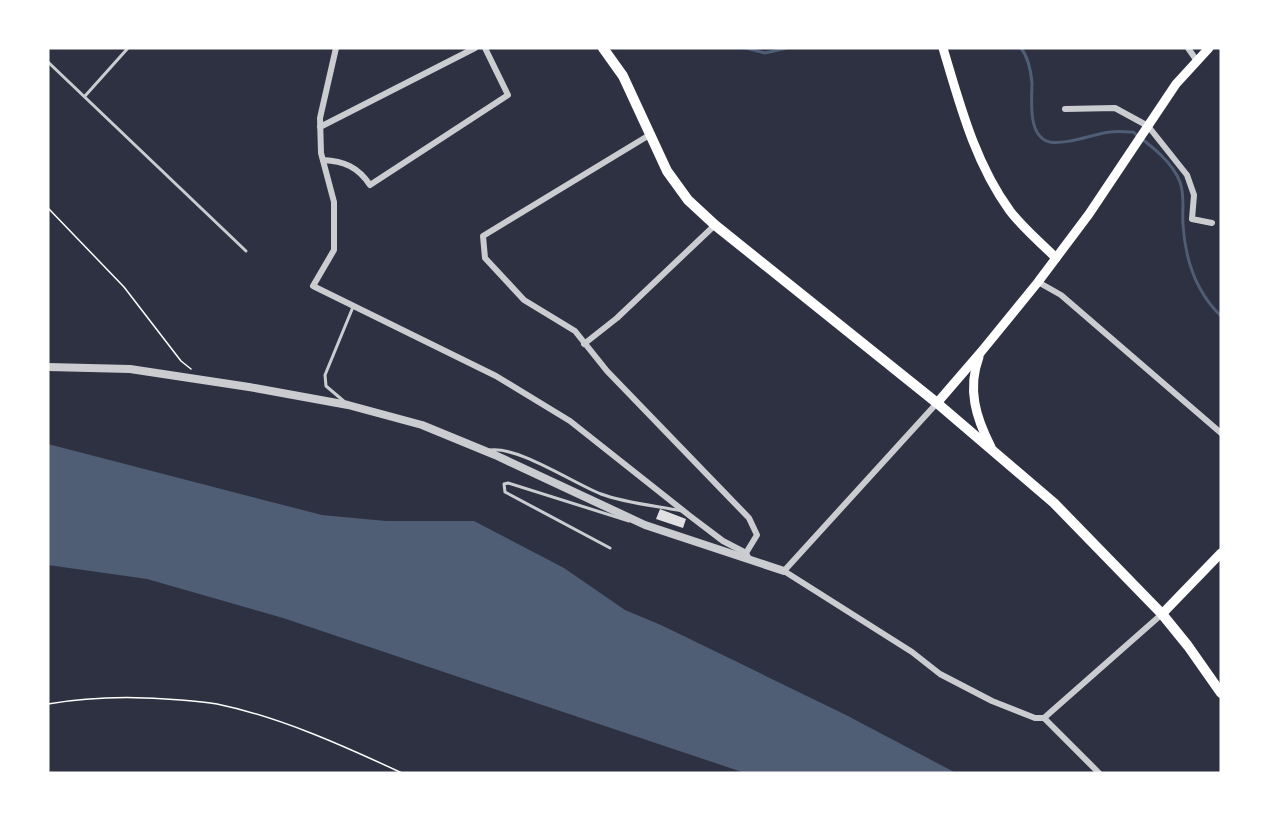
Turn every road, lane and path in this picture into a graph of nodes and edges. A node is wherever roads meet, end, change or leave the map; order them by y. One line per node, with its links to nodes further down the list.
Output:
1 (128, 48): 11 (lane)
2 (336, 48): 14 (street)
3 (475, 48): 14 (street)
4 (485, 48): 16 (street)
5 (603, 48): 15 (highway)
6 (943, 48): 21 (main road)
7 (1188, 48): 9 (street)
8 (1209, 48): 9 (main road)
9 (1197, 61): 13 (main road)
10 (48, 62): 11 (lane)
11 (85, 96): 20 (lane)
12 (1065, 109): 13 (street)
13 (1148, 126): 18 (street); 21 (main road)
14 (320, 127): 16 (street)
15 (651, 134): 19 (highway); 24 (street)
16 (323, 160): 23 (street)
17 (48, 208): 27 (path)
18 (1212, 223)
19 (715, 225): 24 (street); 28 (highway)
20 (246, 251)
21 (1056, 258): 22 (main road)
22 (1038, 282): 25 (main road); 30 (street)
23 (353, 306): 29 (lane); 33 (street)
24 (584, 344): 37 (street)
25 (981, 352): 28 (main road); 31 (main road)
26 (48, 367): 27 (street)
27 (206, 380): 29 (street)
28 (937, 403): 31 (highway); 38 (street)
29 (348, 405): 32 (street)
30 (1221, 433)
31 (992, 449): 39 (highway)
32 (485, 451): 33 (lane); 34 (street)
33 (684, 512): 37 (street)
34 (645, 525): 35 (lane); 37 (street)
35 (610, 548)
36 (1221, 553): 39 (main road)
37 (747, 556): 38 (street)
38 (784, 571): 42 (street)
39 (1162, 614): 40 (highway); 42 (street)
40 (1221, 693)
41 (48, 704): 43 (path)
42 (1044, 718): 44 (street)
43 (402, 773)
44 (1099, 773)

